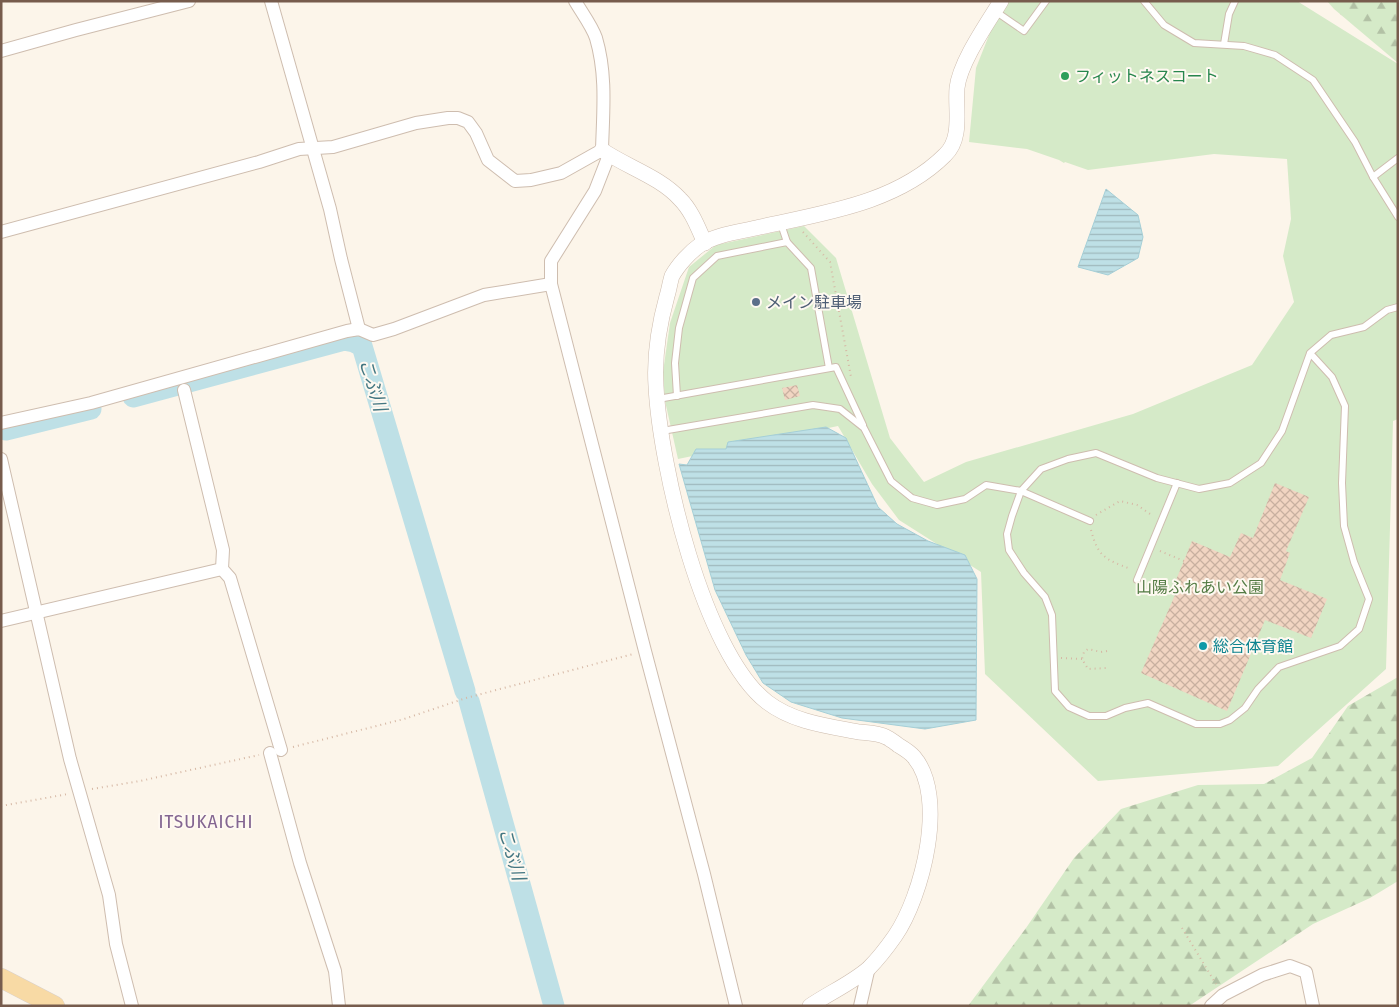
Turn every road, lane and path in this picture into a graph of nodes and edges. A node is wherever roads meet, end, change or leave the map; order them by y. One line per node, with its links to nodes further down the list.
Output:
1 (189, 1): 9 (street)
2 (272, 1): 10 (street)
3 (575, 1): 11 (street)
4 (1046, 1): 7 (lane)
5 (1144, 1): 8 (lane)
6 (1235, 1): 8 (lane)
7 (998, 6): 15 (street)
8 (1224, 44): 13 (lane)
9 (1, 51)
10 (314, 149): 11 (street); 17 (street); 22 (street)
11 (606, 153): 19 (street); 20 (street)
12 (1398, 158): 13 (lane)
13 (1373, 177): 14 (lane)
14 (1398, 217)
15 (797, 219): 16 (street); 25 (path)
16 (781, 222): 18 (lane); 19 (street)
17 (1, 232)
18 (787, 242): 24 (lane); 27 (lane)
19 (705, 243): 28 (street)
20 (551, 284): 22 (street); 44 (street)
21 (1397, 306): 23 (lane)
22 (359, 329): 29 (street)
23 (1310, 352): 33 (lane); 34 (lane)
24 (829, 368): 25 (lane); 27 (lane)
25 (845, 387): 30 (lane)
26 (184, 390): 39 (street)
27 (677, 396): 28 (lane)
28 (657, 400): 31 (street)
29 (1, 423)
30 (864, 428): 31 (lane); 34 (lane)
31 (660, 431): 53 (street)
32 (1, 459): 42 (street)
33 (1177, 483): 34 (lane); 36 (lane)
34 (1021, 491): 35 (lane)
35 (1090, 520): 36 (path); 40 (path)
36 (1162, 521): 37 (lane)
37 (1151, 547): 38 (path); 40 (lane)
38 (1184, 561)
39 (222, 569): 42 (street); 49 (street)
40 (1140, 573): 41 (lane)
41 (1137, 580)
42 (37, 612): 43 (street); 50 (street)
43 (1, 621)
44 (645, 651): 49 (path); 59 (street)
45 (1107, 651): 47 (path)
46 (1058, 658): 47 (path)
47 (1082, 659): 48 (path)
48 (1107, 668)
49 (276, 752): 50 (path); 58 (street)
50 (80, 791): 51 (path); 57 (street)
51 (1, 806)
52 (1182, 928): 55 (path)
53 (869, 968): 60 (street); 61 (street)
54 (1, 978): 56 (main road)
55 (1223, 995): 62 (street); 63 (street)
56 (55, 1006)
57 (132, 1006)
58 (339, 1006)
59 (736, 1006)
60 (810, 1006)
61 (860, 1006)
62 (1211, 1006)
63 (1313, 1006)

